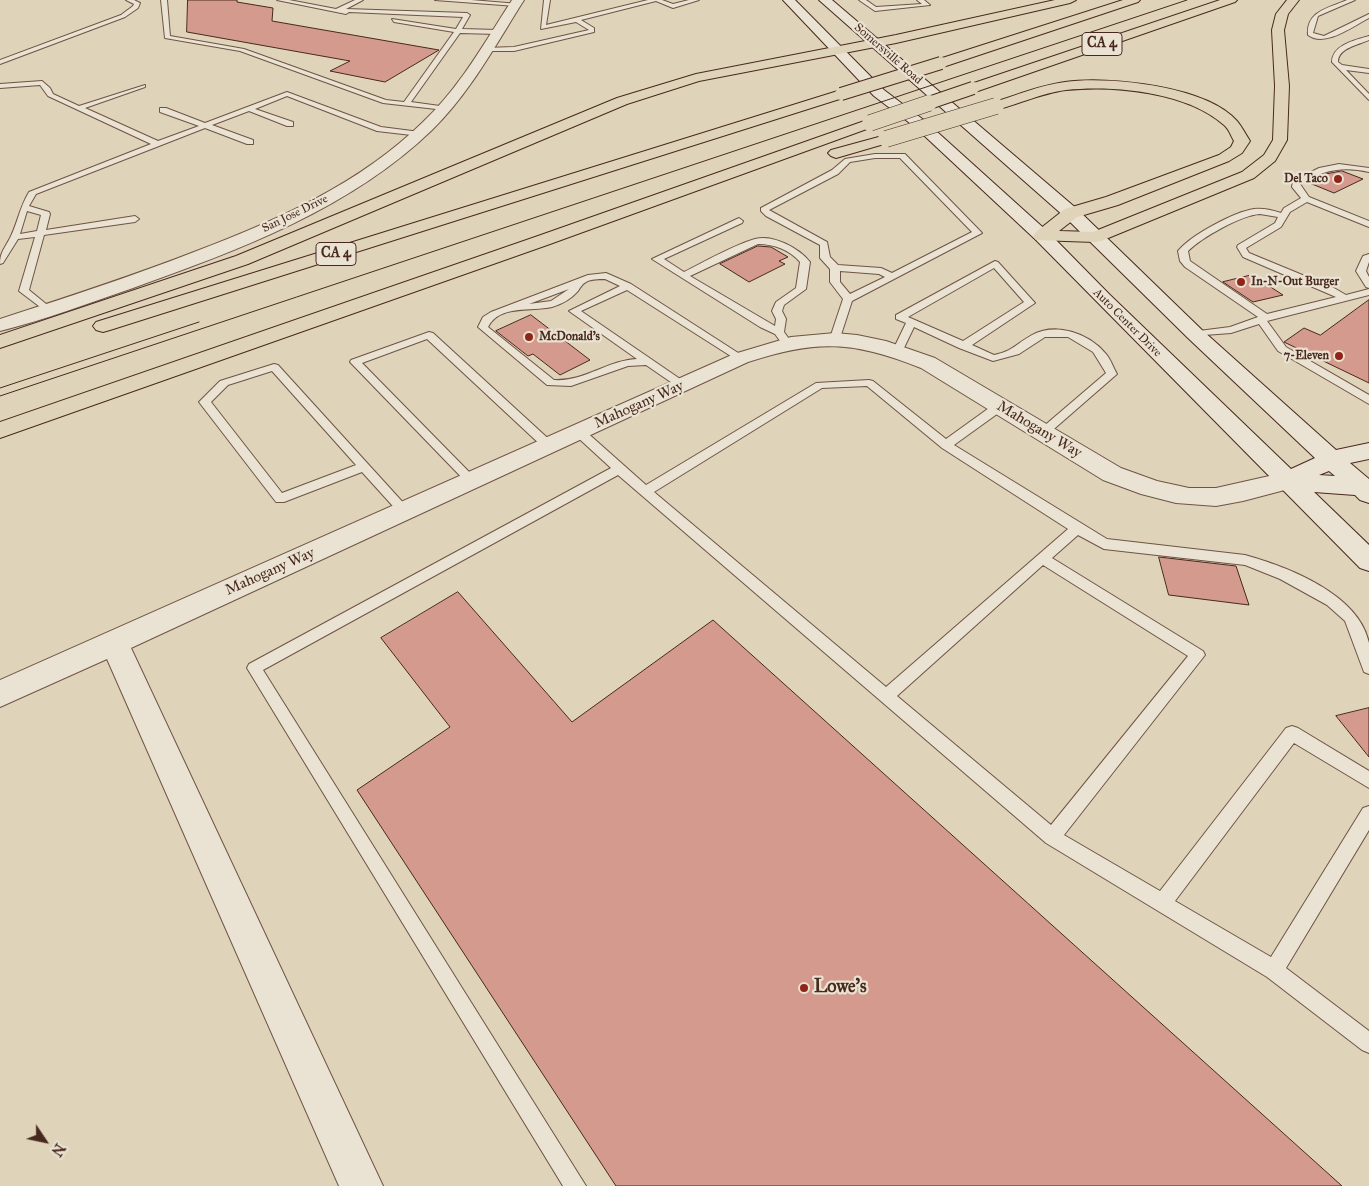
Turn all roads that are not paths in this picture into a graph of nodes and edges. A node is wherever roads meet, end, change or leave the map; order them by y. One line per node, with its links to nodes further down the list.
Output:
1 (129, 0): 32 (lane)
2 (164, 0): 41 (lane)
3 (280, 0): 19 (lane)
4 (360, 0): 19 (lane)
5 (438, 0): 18 (lane)
6 (547, 0): 23 (lane)
7 (656, 0): 8 (lane); 23 (lane)
8 (696, 0)
9 (789, 0): 30 (street, Somersville Road)
10 (825, 0): 29 (street, Somersville Road)
11 (862, 0): 12 (lane)
12 (920, 0)
13 (1070, 0): 29 (highway)
14 (1134, 0): 78 (highway, CA 4, bridge)
15 (1231, 0): 63 (highway, CA 4, bridge)
16 (1293, 0): 62 (highway)
17 (1352, 0): 21 (lane)
18 (517, 2): 27 (street, San Jose Drive)
19 (337, 10): 26 (lane); 26 (lane)
20 (1369, 16): 25 (lane)
21 (1315, 17): 22 (lane); 25 (lane)
22 (1324, 19)
23 (577, 20): 31 (lane)
24 (1340, 23): 25 (lane)
25 (1348, 25): 28 (lane)
26 (458, 31): 27 (lane); 41 (lane)
27 (497, 32): 31 (street, San Jose Drive)
28 (1365, 32): 33 (lane)
29 (875, 42): 30 (highway); 54 (street, Somersville Road)
30 (838, 49): 39 (street, Somersville Road); 83 (highway)
31 (485, 50): 44 (street, San Jose Drive)
32 (0, 62)
33 (1340, 67): 34 (lane); 35 (lane)
34 (1369, 71)
35 (1355, 82): 36 (lane); 40 (lane)
36 (1369, 84)
37 (0, 86): 42 (lane)
38 (143, 86): 42 (lane)
39 (879, 94): 60 (street, Auto Center Drive)
40 (1368, 96)
41 (406, 104): 44 (lane)
42 (79, 108): 50 (lane)
43 (249, 108): 46 (lane); 47 (lane); 48 (lane)
44 (445, 108): 48 (street, San Jose Drive)
45 (163, 110): 47 (lane)
46 (290, 124)
47 (205, 126): 49 (lane); 50 (lane)
48 (420, 134): 74 (street, San Jose Drive)
49 (250, 142)
50 (158, 144): 53 (lane)
51 (1369, 170): 52 (lane)
52 (1306, 198): 55 (lane); 58 (lane)
53 (24, 207): 59 (lane); 61 (lane)
54 (1071, 214): 60 (highway); 62 (street); 63 (highway, bridge)
55 (1283, 216): 72 (lane); 75 (lane)
56 (135, 219): 59 (lane)
57 (739, 220): 67 (lane)
58 (1368, 221)
59 (41, 233): 61 (lane); 74 (lane)
60 (1042, 236): 62 (highway); 102 (street, Auto Center Drive)
61 (15, 237): 65 (lane)
62 (1095, 237): 79 (street)
63 (544, 240): 92 (highway, CA 4)
64 (1369, 256): 69 (lane)
65 (0, 261)
66 (835, 268): 68 (lane); 68 (lane); 73 (lane)
67 (684, 275): 80 (lane); 80 (lane)
68 (892, 277): 73 (lane)
69 (1369, 285)
70 (628, 286): 86 (lane); 88 (lane); 88 (lane)
71 (1369, 292): 72 (lane)
72 (1343, 298): 75 (lane)
73 (848, 299): 81 (lane)
74 (48, 310): 77 (street, San Jose Drive)
75 (1264, 319): 79 (lane); 90 (lane)
76 (912, 322): 84 (lane); 84 (lane); 85 (lane)
77 (0, 325)
78 (85, 332)
79 (1196, 334): 98 (street)
80 (783, 338): 81 (street, Mahogany Way); 86 (street, Mahogany Way)
81 (835, 338): 85 (street, Mahogany Way)
82 (57, 341): 87 (highway)
83 (0, 342)
84 (963, 346): 94 (lane)
85 (898, 350): 91 (street, Mahogany Way)
86 (741, 358): 89 (street, Mahogany Way)
87 (0, 359)
88 (646, 362): 89 (lane)
89 (682, 386): 93 (street, Mahogany Way)
90 (1369, 400)
91 (1000, 406): 94 (street, Mahogany Way); 95 (lane)
92 (0, 430)
93 (579, 432): 96 (street, Mahogany Way); 100 (lane)
94 (1043, 432): 102 (street, Mahogany Way)
95 (946, 445): 104 (lane); 106 (lane)
96 (549, 446): 101 (street, Mahogany Way); 101 (lane)
97 (1369, 450): 98 (street)
98 (1332, 459): 102 (street); 103 (street)
99 (364, 467): 99 (lane); 105 (lane)
100 (619, 469): 104 (lane); 120 (lane)
101 (472, 481): 105 (street, Mahogany Way)
102 (1287, 481): 103 (street); 108 (street, Auto Center Drive)
103 (1367, 490)
104 (645, 491): 112 (lane)
105 (404, 511): 109 (street, Mahogany Way)
106 (1077, 528): 107 (lane); 110 (lane)
107 (1042, 558): 112 (lane); 115 (lane)
108 (1369, 561)
109 (114, 642): 111 (street, Mahogany Way); 119 (street)
110 (1369, 668)
111 (0, 694)
112 (886, 696): 115 (lane)
113 (1369, 780): 116 (lane)
114 (1369, 814): 117 (lane)
115 (1052, 837): 116 (lane)
116 (1162, 903): 117 (lane)
117 (1274, 970): 118 (lane)
118 (1369, 1042)
119 (361, 1186)
120 (576, 1186)

